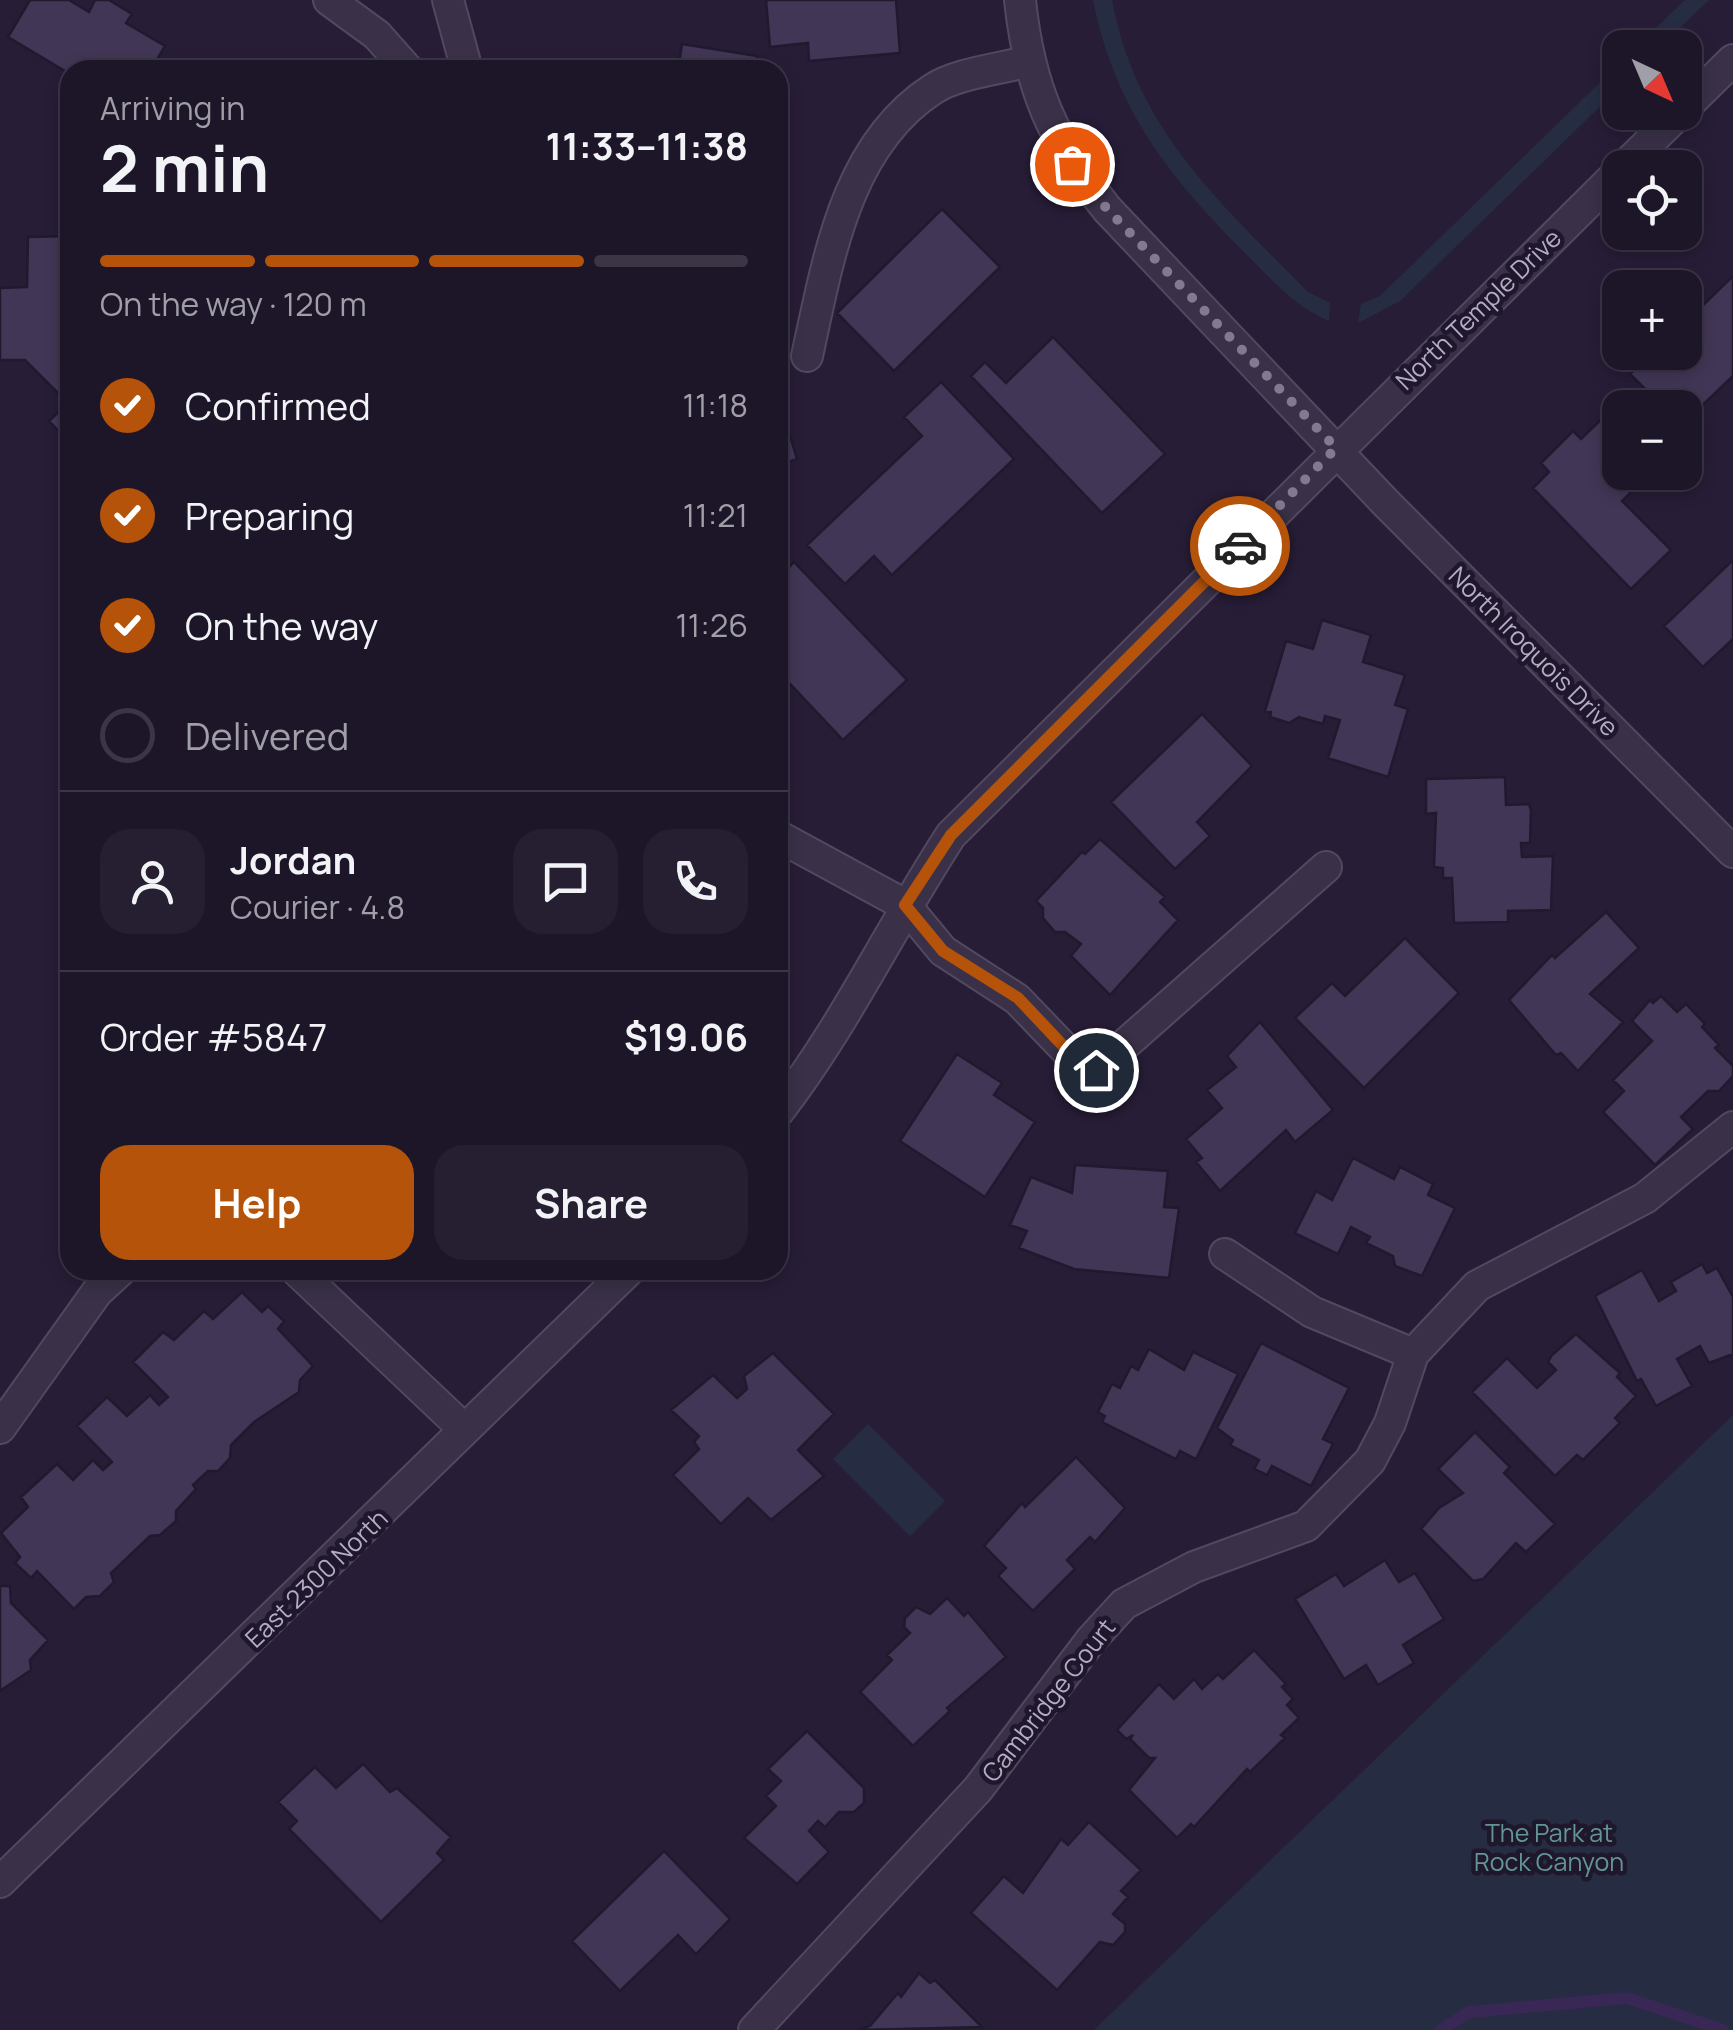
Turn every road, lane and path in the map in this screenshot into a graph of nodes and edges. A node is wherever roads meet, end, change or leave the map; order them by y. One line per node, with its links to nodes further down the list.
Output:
1 (329, 0): 4 (street)
2 (448, 0): 5 (street)
3 (1020, 0): 6 (street, North Iroquois Drive)
4 (399, 60)
5 (463, 60)
6 (1029, 60): 12 (street); 13 (street, North Iroquois Drive)
7 (1733, 60): 8 (street, North Temple Drive)
8 (1702, 90)
9 (1662, 130): 10 (street, North Temple Drive)
10 (1641, 150)
11 (1602, 189): 13 (street, North Temple Drive)
12 (807, 356)
13 (1336, 448): 15 (street, North Iroquois Drive); 17 (street)
14 (788, 841): 17 (street)
15 (1733, 852)
16 (1326, 867): 17 (street)
17 (905, 905): 18 (street)
18 (788, 1099)
19 (1733, 1127): 24 (street, Cambridge Court)
20 (1224, 1254): 24 (street)
21 (110, 1280): 25 (street)
22 (307, 1280): 26 (street)
23 (619, 1280): 26 (street, East 2300 North)
24 (1413, 1354): 28 (street, Cambridge Court)
25 (0, 1428)
26 (464, 1429): 27 (street, East 2300 North)
27 (0, 1882)
28 (754, 2030)

